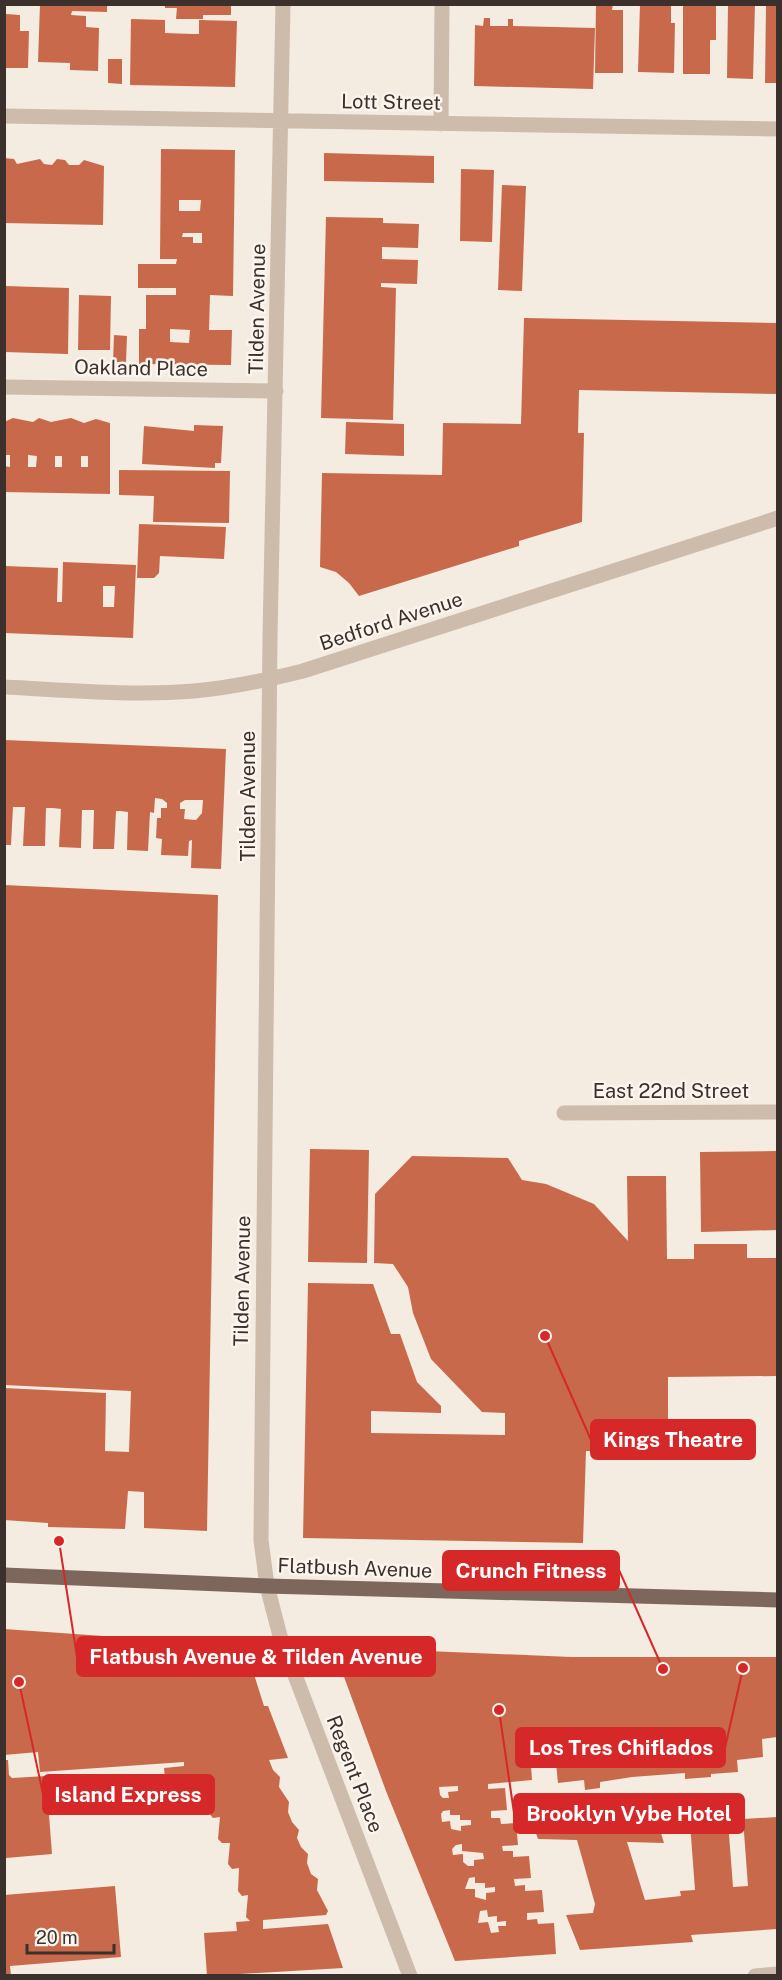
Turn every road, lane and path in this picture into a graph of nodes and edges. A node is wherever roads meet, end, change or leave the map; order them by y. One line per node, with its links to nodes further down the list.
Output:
1 (284, 4): 4 (street, Tilden Avenue)
2 (442, 4): 5 (street)
3 (4, 116): 4 (street, Lott Street)
4 (282, 121): 5 (street, Lott Street); 8 (street, Tilden Avenue)
5 (441, 124): 6 (street, Lott Street)
6 (777, 129)
7 (4, 387): 8 (street, Oakland Place)
8 (276, 391): 10 (street, Tilden Avenue)
9 (777, 518): 10 (street, Bedford Avenue)
10 (270, 679): 11 (street, Bedford Avenue); 15 (street, Tilden Avenue)
11 (4, 687)
12 (777, 1112): 13 (street, East 22nd Street)
13 (564, 1113)
14 (4, 1575): 15 (main road, Flatbush Avenue)
15 (267, 1586): 16 (main road, Flatbush Avenue); 18 (street, Regent Place)
16 (777, 1600)
17 (777, 1974): 19 (street)
18 (410, 1976)
19 (754, 1976)

